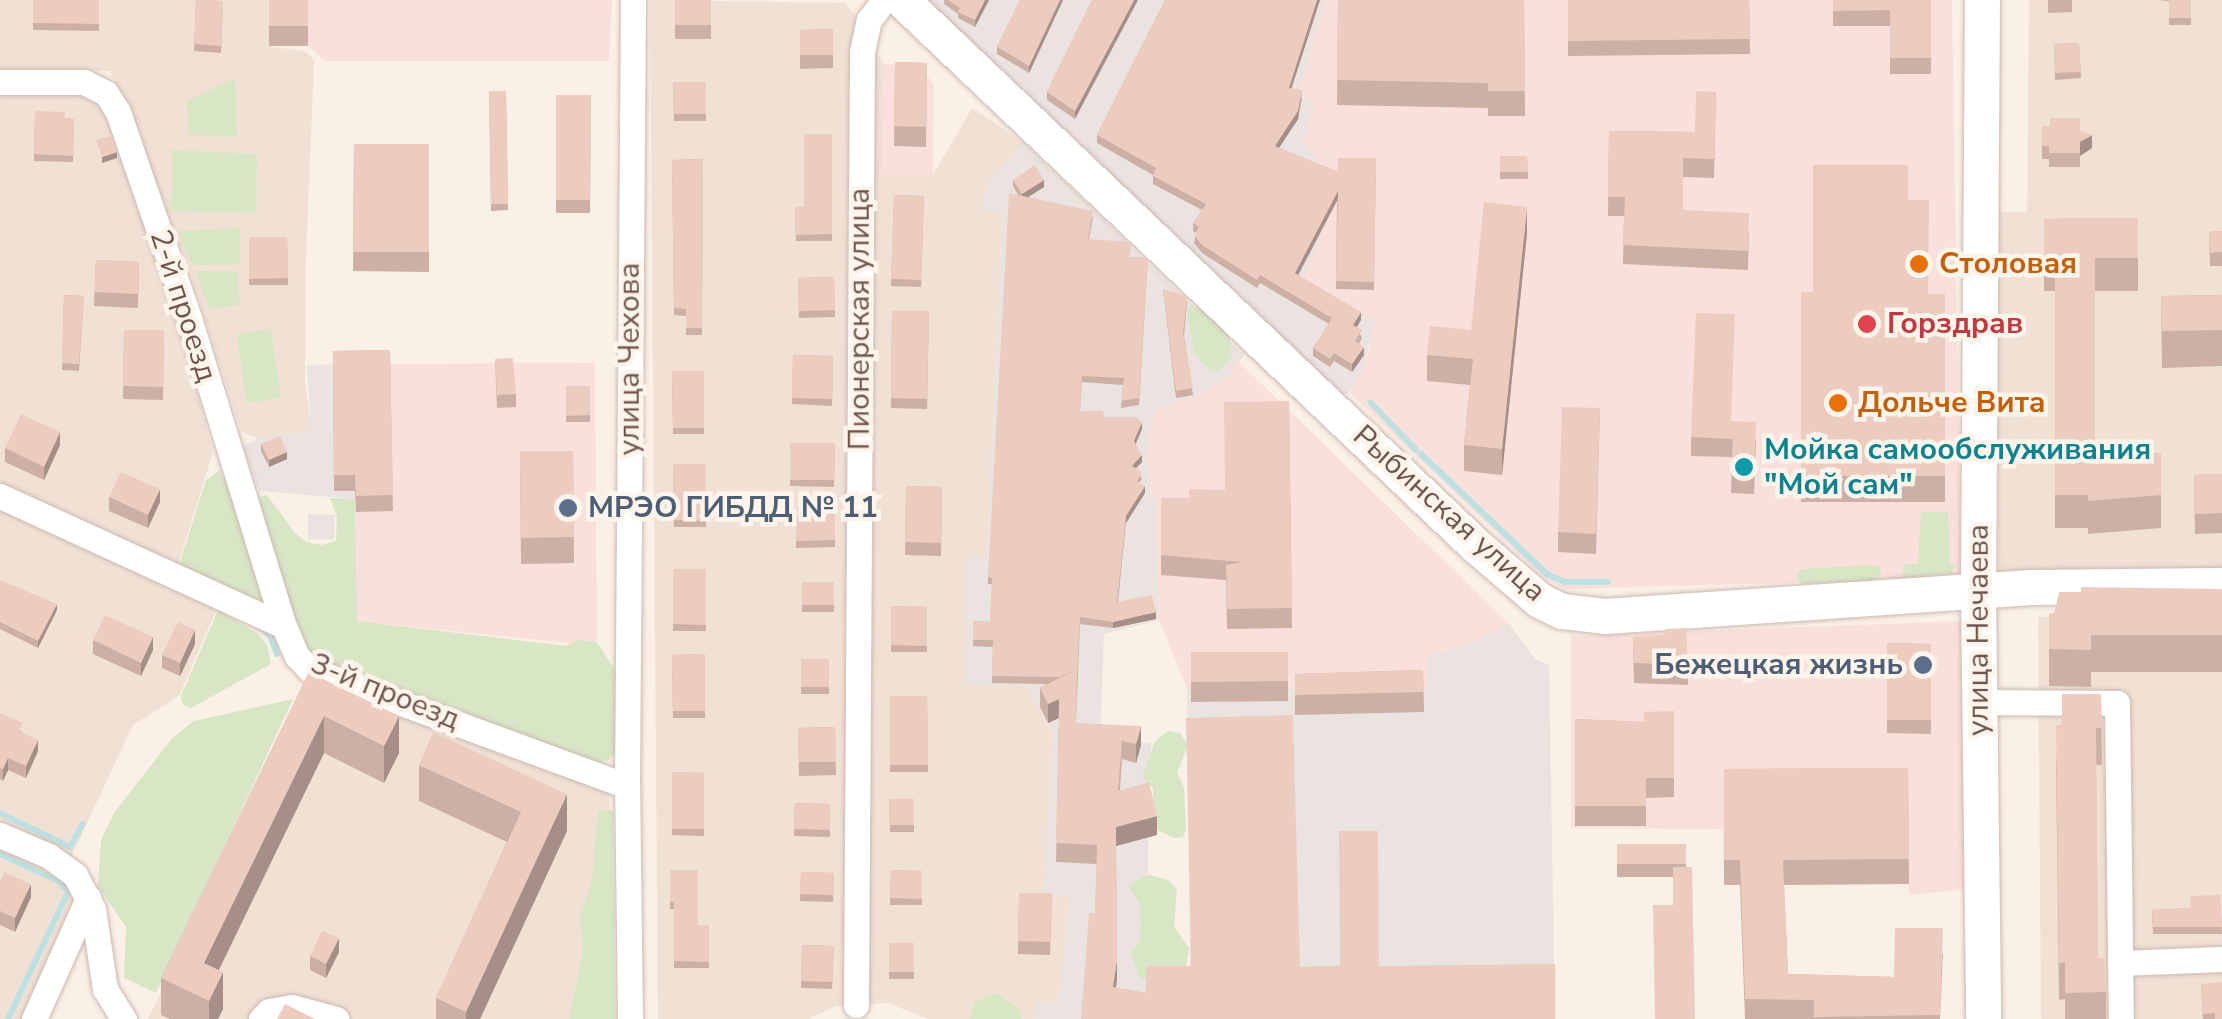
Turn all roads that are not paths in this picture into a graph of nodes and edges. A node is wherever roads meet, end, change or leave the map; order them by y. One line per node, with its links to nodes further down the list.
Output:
1 (633, 0): 11 (street, улица Чехова)
2 (884, 0): 16 (street, Пионерская улица)
3 (902, 0): 8 (main road, Рыбинская улица)
4 (1982, 0): 8 (main road, улица Нечаева)
5 (0, 82): 9 (street, 2-й проезд)
6 (0, 496): 9 (street, 3-й проезд)
7 (2222, 585): 8 (main road, Рыбинская улица)
8 (1978, 592): 10 (main road, улица Нечаева)
9 (284, 626): 11 (street, 3-й проезд)
10 (1978, 702): 15 (street); 22 (main road, улица Нечаева)
11 (627, 786): 21 (street, улица Чехова)
12 (0, 836): 13 (street)
13 (88, 898): 17 (street); 18 (street)
14 (2222, 959): 15 (street)
15 (2120, 963): 23 (street)
16 (856, 1005)
17 (34, 1019)
18 (124, 1019)
19 (261, 1019): 20 (street)
20 (336, 1019)
21 (630, 1019)
22 (1983, 1019)
23 (2120, 1019)

